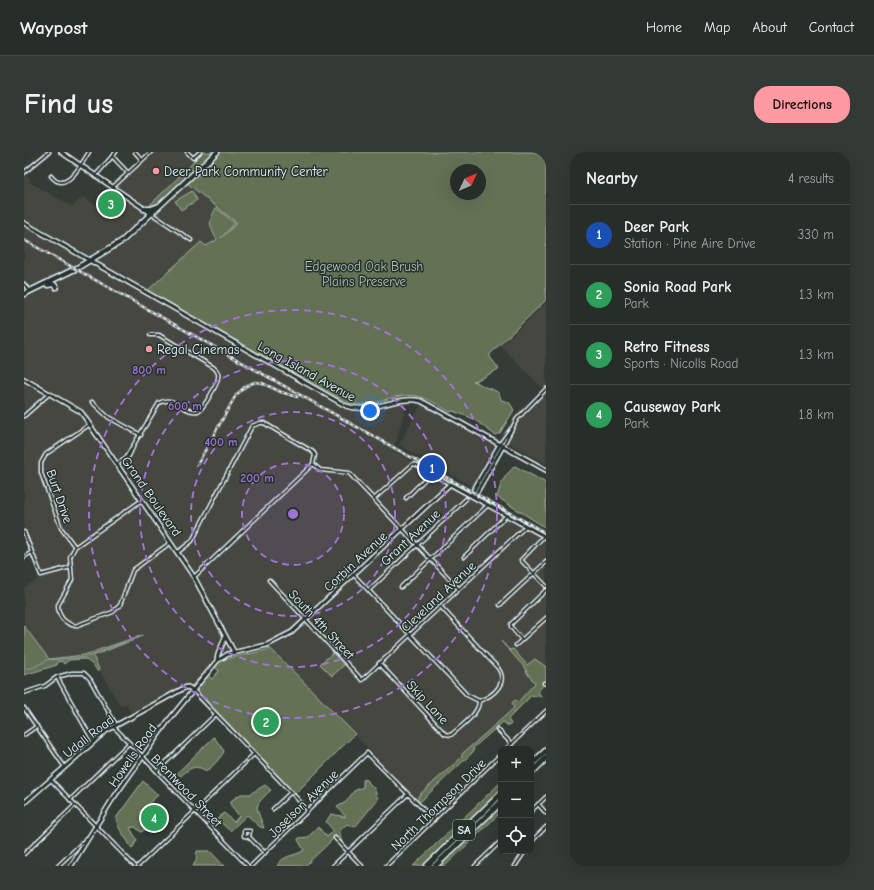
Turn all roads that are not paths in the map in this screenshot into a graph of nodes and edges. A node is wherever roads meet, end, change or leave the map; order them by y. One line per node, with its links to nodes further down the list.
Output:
1 (49, 152): 13 (street)
2 (61, 152): 12 (street)
3 (89, 152): 12 (street)
4 (116, 152): 10 (street)
5 (135, 152): 11 (street)
6 (151, 152): 11 (street)
7 (187, 152): 8 (street)
8 (200, 152)
9 (217, 152): 18 (main road)
10 (112, 156): 14 (street); 16 (street)
11 (142, 160): 14 (street)
12 (81, 166): 15 (street); 16 (street)
13 (25, 172)
14 (128, 173): 17 (street)
15 (51, 176)
16 (95, 176): 17 (street)
17 (112, 188): 19 (street)
18 (163, 204): 19 (main road); 20 (main road)
19 (144, 209): 20 (street)
20 (152, 214): 22 (street); 23 (main road)
21 (24, 223): 23 (street, Long Island Avenue)
22 (191, 240)
23 (90, 260): 25 (main road); 37 (street, Long Island Avenue)
24 (24, 284): 27 (street)
25 (46, 284): 26 (main road); 27 (main road)
26 (56, 287)
27 (29, 292): 28 (main road)
28 (24, 294)
29 (150, 335): 36 (street)
30 (24, 379): 32 (street, Grand Boulevard)
31 (546, 389): 37 (street)
32 (50, 393): 34 (street); 35 (street, Grand Boulevard)
33 (92, 402): 36 (street)
34 (24, 416)
35 (90, 424): 38 (street, Grand Boulevard); 57 (street, Burt Drive)
36 (141, 435): 38 (street)
37 (502, 445): 40 (street, Long Island Avenue); 43 (street)
38 (117, 464): 47 (street, Grand Boulevard)
39 (313, 464): 45 (street); 59 (street); 67 (street)
40 (546, 470)
41 (431, 473): 42 (street); 44 (street); 45 (street)
42 (450, 484): 43 (street); 51 (street, Corbin Avenue)
43 (472, 496): 48 (street)
44 (406, 498)
45 (374, 499): 51 (street)
46 (466, 499): 56 (street, Grant Avenue)
47 (142, 500): 55 (street, Grand Boulevard); 57 (street)
48 (488, 505): 49 (street); 62 (street)
49 (507, 515): 50 (street); 61 (street)
50 (526, 526): 54 (street); 71 (street, Cleveland Avenue)
51 (403, 530): 56 (street); 66 (street, Corbin Avenue)
52 (24, 532): 53 (street)
53 (25, 535): 58 (street)
54 (545, 536): 65 (street)
55 (171, 542): 59 (street, Grand Boulevard); 64 (street)
56 (417, 545): 62 (street); 72 (street, Grant Avenue)
57 (75, 547): 64 (street)
58 (32, 552): 60 (street); 64 (street)
59 (178, 552): 67 (street, Grand Boulevard)
60 (24, 557)
61 (464, 557)
62 (431, 560): 70 (street); 71 (street)
63 (546, 562): 65 (street)
64 (71, 567)
65 (534, 573): 69 (street); 74 (street)
66 (354, 575): 72 (street); 77 (street, Corbin Avenue)
67 (194, 577): 79 (street, Grand Boulevard)
68 (269, 580): 77 (street, South 4th Street)
69 (546, 586)
70 (401, 587)
71 (459, 589): 75 (street, Cleveland Avenue)
72 (369, 590): 78 (street)
73 (546, 590): 80 (street)
74 (500, 605)
75 (440, 606): 78 (street, Cleveland Avenue); 89 (street)
76 (546, 618): 80 (street)
77 (306, 620): 82 (street, Corbin Avenue); 86 (street, South 4th Street)
78 (410, 634): 84 (street, Cleveland Avenue); 89 (street)
79 (226, 636): 82 (street, Grand Boulevard); 83 (street)
80 (522, 640): 81 (street)
81 (516, 646)
82 (234, 652): 83 (street, Corbin Avenue)
83 (217, 661): 87 (street, Howells Road)
84 (379, 664): 86 (street, Cleveland Avenue); 89 (street, Skip Lane)
85 (57, 677): 88 (street, Brentwood Street); 94 (street, Brentwood Street); 97 (street)
86 (362, 680)
87 (192, 690): 92 (street); 94 (street, Udall Road); 103 (street, Howells Road)
88 (24, 693)
89 (479, 701)
90 (24, 708): 93 (street)
91 (546, 710): 99 (street)
92 (216, 714): 102 (street); 109 (street)
93 (37, 726): 96 (street); 107 (street)
94 (115, 726): 97 (street, Udall Road); 98 (street, Brentwood Street)
95 (497, 729): 99 (street)
96 (24, 735)
97 (93, 741): 107 (street, Udall Road)
98 (129, 743): 103 (street, Brentwood Street); 115 (street)
99 (512, 744): 100 (street)
100 (510, 746)
101 (546, 751): 106 (highway)
102 (254, 754): 111 (street); 123 (street)
103 (143, 757): 109 (street, Brentwood Street); 126 (street, Howells Road)
104 (498, 757): 125 (street, North Thompson Drive)
105 (546, 758): 108 (highway)
106 (534, 762)
107 (64, 766): 110 (street, Udall Road)
108 (534, 770)
109 (157, 771): 123 (street, Brentwood Street)
110 (50, 779): 115 (street); 116 (street, Udall Road)
111 (291, 792): 121 (street); 122 (street)
112 (408, 794): 122 (street, Joselson Avenue); 125 (street); 133 (street)
113 (498, 797): 145 (highway, SA)
114 (546, 797): 117 (street)
115 (70, 800): 118 (street)
116 (24, 803)
117 (538, 804): 120 (street); 124 (street)
118 (75, 805): 126 (street); 135 (street)
119 (498, 805): 146 (highway, SA)
120 (534, 808)
121 (273, 809)
122 (308, 810): 134 (street, Joselson Avenue)
123 (195, 811): 140 (street); 141 (street, Brentwood Street)
124 (546, 813)
125 (434, 820): 144 (street, North Thompson Drive)
126 (96, 826): 129 (street, Howells Road); 139 (street)
127 (546, 827): 131 (street)
128 (250, 837): 134 (street)
129 (87, 838): 137 (street); 138 (street, Howells Road)
130 (335, 838): 133 (street)
131 (534, 839)
132 (498, 844): 147 (street)
133 (348, 852): 142 (street); 143 (street)
134 (265, 853): 141 (street, Joselson Avenue)
135 (24, 854)
136 (523, 854): 148 (street)
137 (58, 866)
138 (71, 866)
139 (135, 866)
140 (138, 866)
141 (249, 866)
142 (333, 866)
143 (362, 866)
144 (386, 866)
145 (427, 866)
146 (435, 866)
147 (475, 866)
148 (515, 866)

